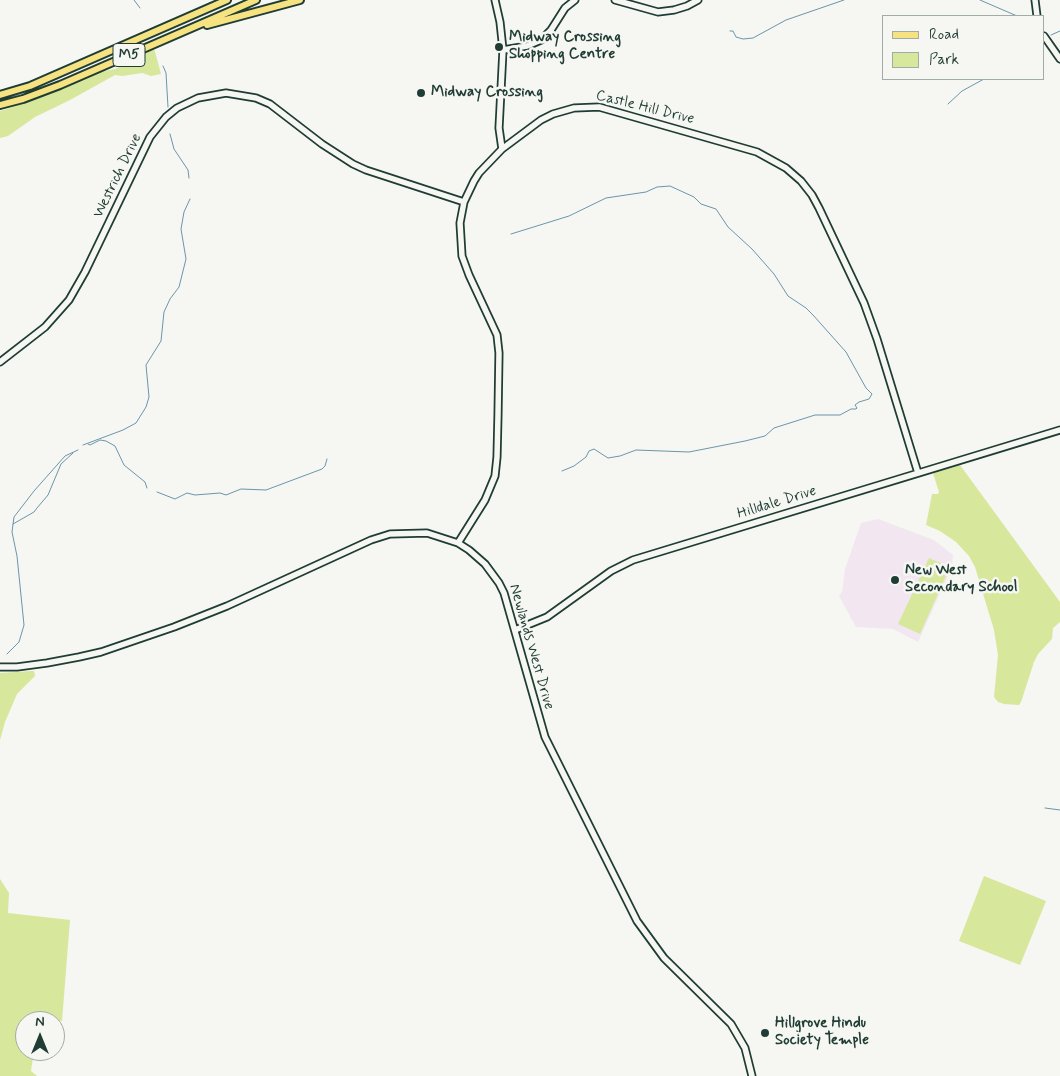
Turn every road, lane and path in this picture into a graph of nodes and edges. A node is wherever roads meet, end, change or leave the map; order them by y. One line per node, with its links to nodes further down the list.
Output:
1 (227, 0): 14 (main road, M5)
2 (256, 0): 10 (main road, M5)
3 (300, 0): 10 (main road)
4 (495, 0): 12 (street)
5 (575, 0): 12 (street)
6 (615, 0): 7 (street)
7 (698, 0)
8 (1035, 0): 9 (street)
9 (1037, 15)
10 (177, 34): 15 (main road, M5)
11 (1045, 37): 13 (street)
12 (503, 50): 16 (street)
13 (1060, 58)
14 (0, 95)
15 (0, 105)
16 (502, 149): 17 (street, Castle Hill Drive); 20 (street, Castle Hill Drive)
17 (464, 202): 18 (street, Westrich Drive); 21 (street, Castle Hill Drive)
18 (0, 362)
19 (1060, 430): 20 (street, Hilldale Drive)
20 (918, 473): 22 (street, Hilldale Drive)
21 (458, 543): 22 (street, Newlands West Drive); 23 (street, Newlands West Drive)
22 (516, 630): 24 (street, Newlands West Drive)
23 (0, 667)
24 (752, 1076)

